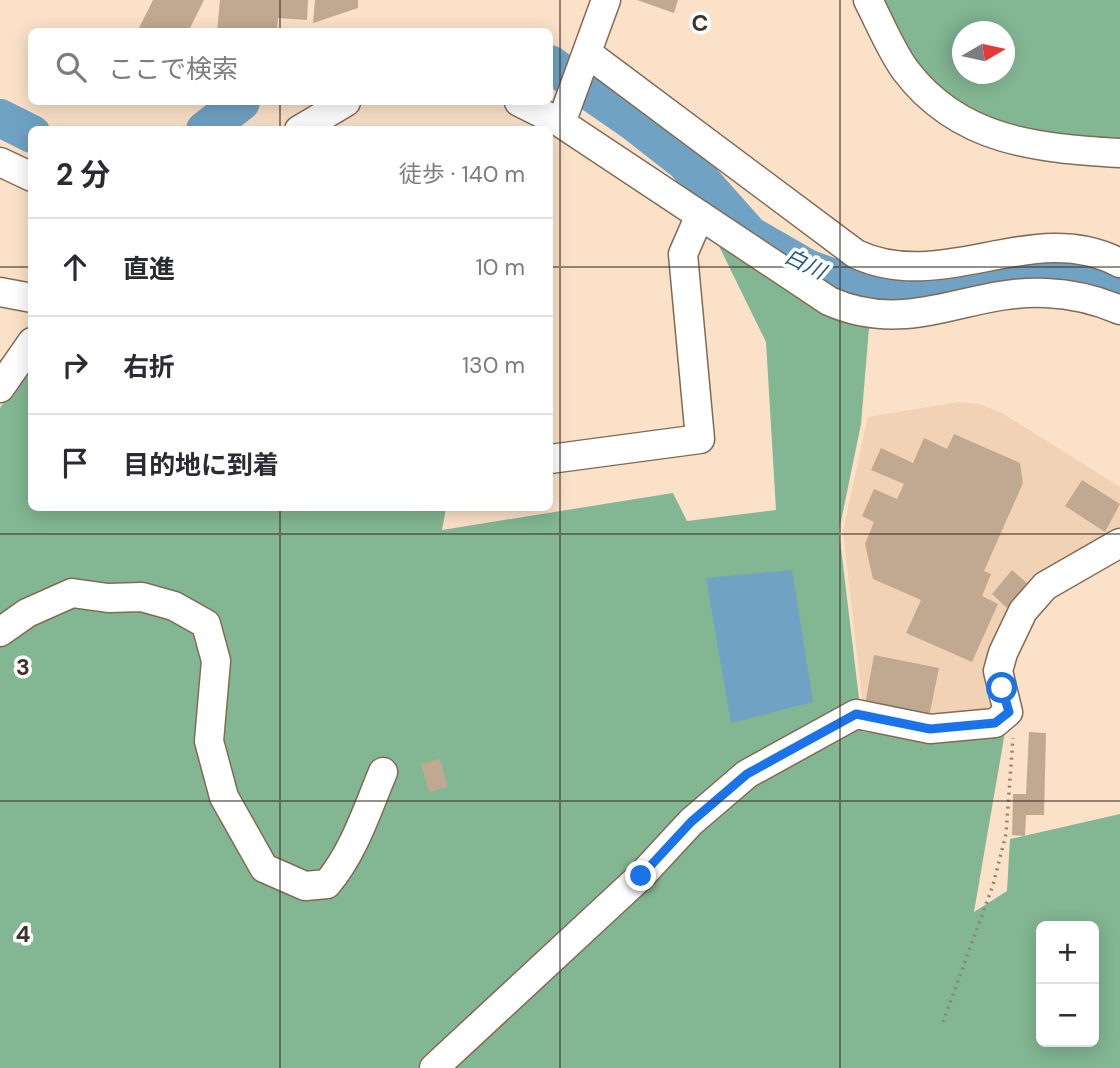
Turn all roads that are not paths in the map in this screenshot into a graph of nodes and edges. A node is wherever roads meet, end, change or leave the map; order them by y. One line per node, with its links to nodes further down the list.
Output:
1 (606, 0): 3 (street)
2 (868, 0): 8 (street)
3 (587, 53): 6 (street); 12 (street)
4 (341, 105): 7 (street)
5 (525, 105): 6 (street)
6 (561, 123): 11 (street)
7 (306, 126)
8 (1120, 153)
9 (0, 162): 10 (street)
10 (28, 175)
11 (700, 215): 15 (street); 18 (street)
12 (1120, 263)
13 (0, 292): 14 (street)
14 (28, 298)
15 (1120, 310)
16 (28, 348): 17 (street)
17 (0, 388)
18 (553, 459)
19 (1120, 543): 22 (street)
20 (0, 632): 21 (street)
21 (383, 772)
22 (434, 1068)

